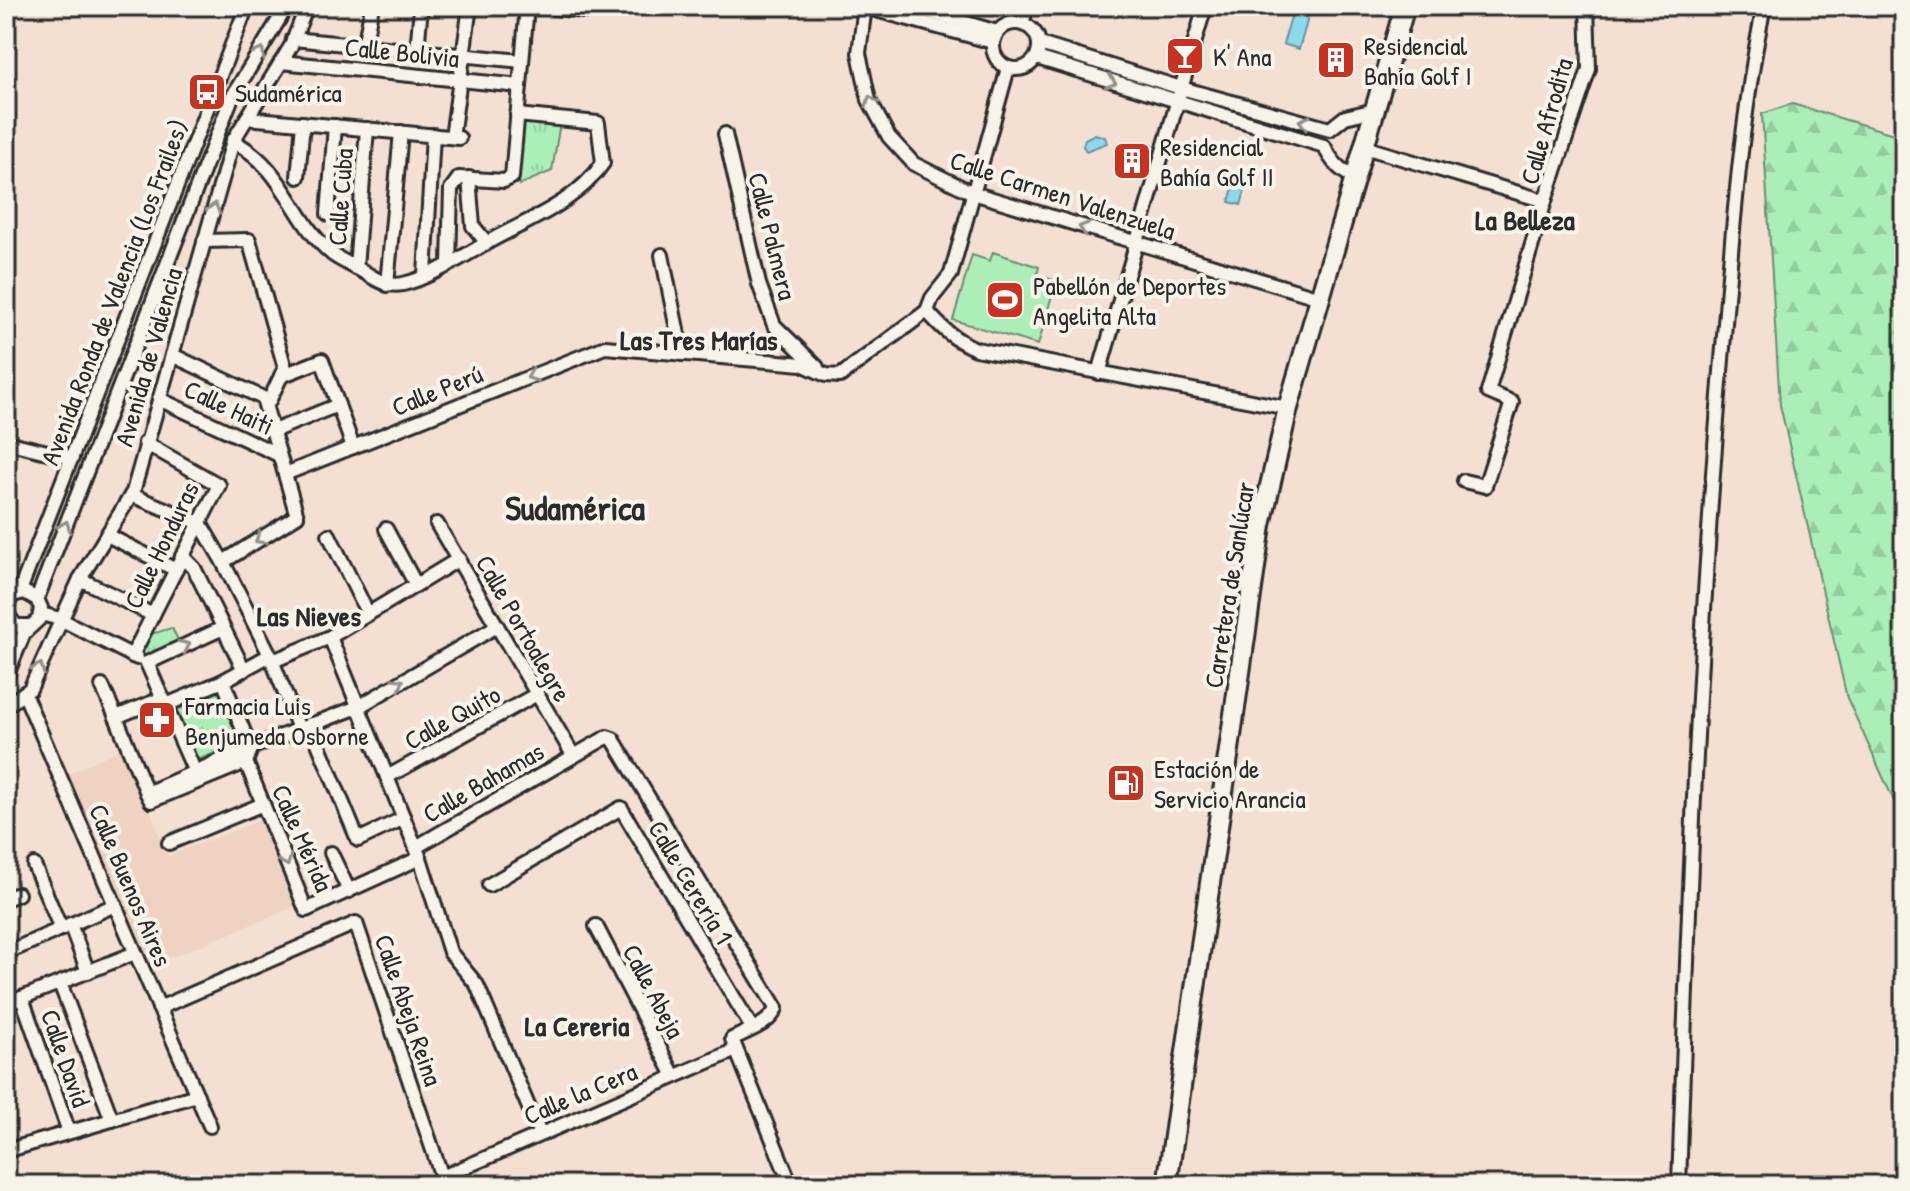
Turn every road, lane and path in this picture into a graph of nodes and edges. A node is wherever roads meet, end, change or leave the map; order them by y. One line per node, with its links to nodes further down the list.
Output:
1 (247, 6): 77 (street, Avenida Ronda de Valencia (Los Frailes))
2 (266, 6): 3 (street)
3 (278, 6)
4 (287, 6): 93 (street, Avenida Ronda de Valencia (Los Frailes), one-way to 4)
5 (307, 6): 21 (street, Avenida de Valencia)
6 (372, 6): 23 (street)
7 (421, 6): 24 (street)
8 (470, 6): 25 (street)
9 (527, 6): 27 (street)
10 (537, 6): 18 (street)
11 (865, 6): 20 (street); 50 (street, Calle Carmen Valenzuela, one-way to 11)
12 (909, 6): 20 (street)
13 (1027, 6): 19 (street)
14 (1205, 6): 32 (street)
15 (1405, 6): 34 (main road, Carretera de Sanlúcar)
16 (1587, 6): 51 (street, Calle Afrodita)
17 (1764, 6): 153 (street)
18 (585, 11)
19 (1022, 24): 20 (street); 22 (street)
20 (995, 37): 29 (street)
21 (293, 39): 23 (street); 28 (street, Avenida de Valencia)
22 (1040, 44): 26 (street); 32 (street)
23 (364, 46): 24 (street)
24 (417, 51): 25 (street)
25 (462, 56): 27 (street); 30 (street)
26 (1037, 58): 29 (street); 33 (street, one-way to 33)
27 (522, 61): 31 (street)
28 (281, 62): 30 (street, Calle Bolivia); 36 (street, Avenida de Valencia)
29 (1008, 68): 50 (street)
30 (460, 80): 31 (street, Calle Bolivia); 43 (street)
31 (520, 86): 35 (street)
32 (1181, 88): 33 (street); 40 (street, one-way to 32)
33 (1177, 103): 45 (street); 55 (street)
34 (1375, 110): 40 (street); 46 (main road, Carretera de Sanlúcar)
35 (517, 115): 48 (street); 54 (street)
36 (247, 118): 37 (street); 44 (street, Avenida de Valencia)
37 (303, 123): 38 (street); 47 (street)
38 (335, 126): 39 (street); 52 (street)
39 (367, 129): 41 (street); 58 (street, Calle Cuba)
40 (1330, 129): 45 (street)
41 (401, 132): 43 (street); 60 (street)
42 (725, 134): 66 (street, Calle Palmera)
43 (433, 135): 59 (street)
44 (233, 141): 53 (street, Avenida de Valencia, one-way to 44); 58 (street)
45 (1324, 146): 49 (street)
46 (1364, 147): 49 (main road, Carretera de Sanlúcar); 51 (street)
47 (298, 177)
48 (469, 178): 54 (street); 57 (street)
49 (1355, 178): 61 (main road, Carretera de Sanlúcar)
50 (973, 193): 55 (street, Calle Carmen Valenzuela, one-way to 50); 62 (street)
51 (1545, 201): 79 (street, Calle Afrodita)
52 (328, 214)
53 (204, 241): 64 (street, Avenida de Valencia); 67 (street)
54 (487, 243): 57 (street)
55 (1136, 244): 61 (street, Calle Carmen Valenzuela); 65 (street)
56 (662, 255): 63 (street)
57 (449, 263): 59 (street)
58 (356, 268): 60 (street)
59 (425, 275): 60 (street)
60 (387, 285)
61 (1320, 298): 71 (main road, Carretera de Sanlúcar)
62 (927, 311): 65 (street); 66 (street)
63 (682, 354): 66 (street); 75 (street, Calle Perú, one-way to 75)
64 (172, 355): 68 (street, Avenida de Valencia); 70 (street)
65 (1099, 373): 71 (street)
66 (826, 375)
67 (281, 376): 69 (street); 70 (street)
68 (159, 399): 74 (street, Avenida de Valencia); 76 (street, Calle Haiti)
69 (338, 405): 72 (street); 75 (street)
70 (266, 407): 72 (street)
71 (1288, 408): 152 (main road, Carretera de Sanlúcar)
72 (273, 431): 76 (street)
73 (6, 442): 77 (street)
74 (145, 443): 80 (street, Avenida de Valencia); 81 (street, Calle Honduras)
75 (353, 447): 78 (street, Calle Perú)
76 (279, 455): 78 (street)
77 (72, 458): 92 (street, Avenida Ronda de Valencia (Los Frailes))
78 (285, 474): 88 (street, one-way to 88)
79 (1464, 481)
80 (131, 495): 81 (street); 84 (street, Avenida de Valencia)
81 (200, 523): 86 (street, Calle Honduras); 88 (street)
82 (437, 524): 87 (street, Calle Portoalegre)
83 (386, 529): 91 (street)
84 (107, 535): 89 (street); 90 (street, Avenida de Valencia)
85 (329, 535): 96 (street)
86 (182, 556): 89 (street, Calle Honduras); 101 (street)
87 (459, 559): 91 (street); 100 (street, Calle Portoalegre)
88 (223, 562): 104 (street)
89 (176, 570): 97 (street, Calle Honduras)
90 (80, 579): 97 (street); 98 (street, Avenida de Valencia)
91 (416, 585): 96 (street)
92 (19, 593): 93 (street); 94 (street)
93 (37, 599): 95 (street)
94 (6, 613): 99 (street)
95 (41, 614): 98 (street); 99 (street)
96 (368, 614): 102 (street)
97 (153, 615): 103 (street, Calle Honduras)
98 (60, 619): 103 (street); 110 (street, Avenida de Valencia, one-way to 98)
99 (31, 626): 107 (street)
100 (497, 626): 111 (street, Calle Portoalegre); 114 (street, one-way to 100)
101 (223, 628): 105 (street, one-way to 101); 106 (street)
102 (330, 637): 104 (street); 114 (street)
103 (132, 656): 105 (street)
104 (271, 658): 106 (street); 116 (street)
105 (147, 663): 112 (street)
106 (244, 670): 108 (street)
107 (6, 677)
108 (223, 681): 112 (street); 117 (street)
109 (102, 686): 115 (street)
110 (24, 693): 113 (street, Avenida de Valencia); 130 (street, Calle Buenos Aires)
111 (537, 694): 118 (street, Calle Portoalegre); 121 (street, Calle Quito)
112 (164, 702): 115 (street); 120 (street)
113 (6, 706)
114 (358, 707): 116 (street); 121 (street)
115 (116, 717): 120 (street)
116 (305, 726): 117 (street); 123 (street)
117 (251, 749): 119 (street); 120 (street)
118 (573, 755): 125 (street, Calle Bahamas); 140 (street, Calle Bahamas)
119 (246, 762): 120 (street); 122 (street, Calle Mérida)
120 (197, 776)
121 (387, 777): 123 (street)
122 (263, 804): 124 (street); 129 (street, Calle Mérida, one-way to 129)
123 (404, 818): 125 (street)
124 (169, 843)
125 (418, 852): 129 (street, Calle Mérida); 147 (street)
126 (331, 853): 129 (street)
127 (34, 865): 131 (street)
128 (489, 885): 140 (street, Calle Cerería 1)
129 (349, 891)
130 (115, 905): 131 (street); 134 (street, Calle Buenos Aires)
131 (65, 926): 133 (street); 135 (street)
132 (596, 926): 142 (street, Calle Abeja)
133 (6, 953)
134 (135, 953): 135 (street); 139 (street, Calle Buenos Aires)
135 (88, 972): 136 (street)
136 (60, 983): 137 (street); 144 (street)
137 (22, 998): 138 (street); 146 (street, Calle David)
138 (6, 1004)
139 (159, 1008): 143 (street, Calle Buenos Aires); 149 (street, Calle Abeja Reina)
140 (752, 1028): 141 (street)
141 (736, 1050): 142 (street, Calle la Cera); 150 (street)
142 (674, 1076): 147 (street, Calle la Cera)
143 (197, 1095): 144 (street); 145 (street, Calle Buenos Aires)
144 (112, 1120): 146 (street)
145 (210, 1126)
146 (69, 1132): 148 (street)
147 (540, 1134): 149 (street, Calle la Cera)
148 (9, 1150)
149 (442, 1181)
150 (790, 1182): 151 (street)
151 (775, 1185)
152 (1167, 1185)
153 (1679, 1185)

